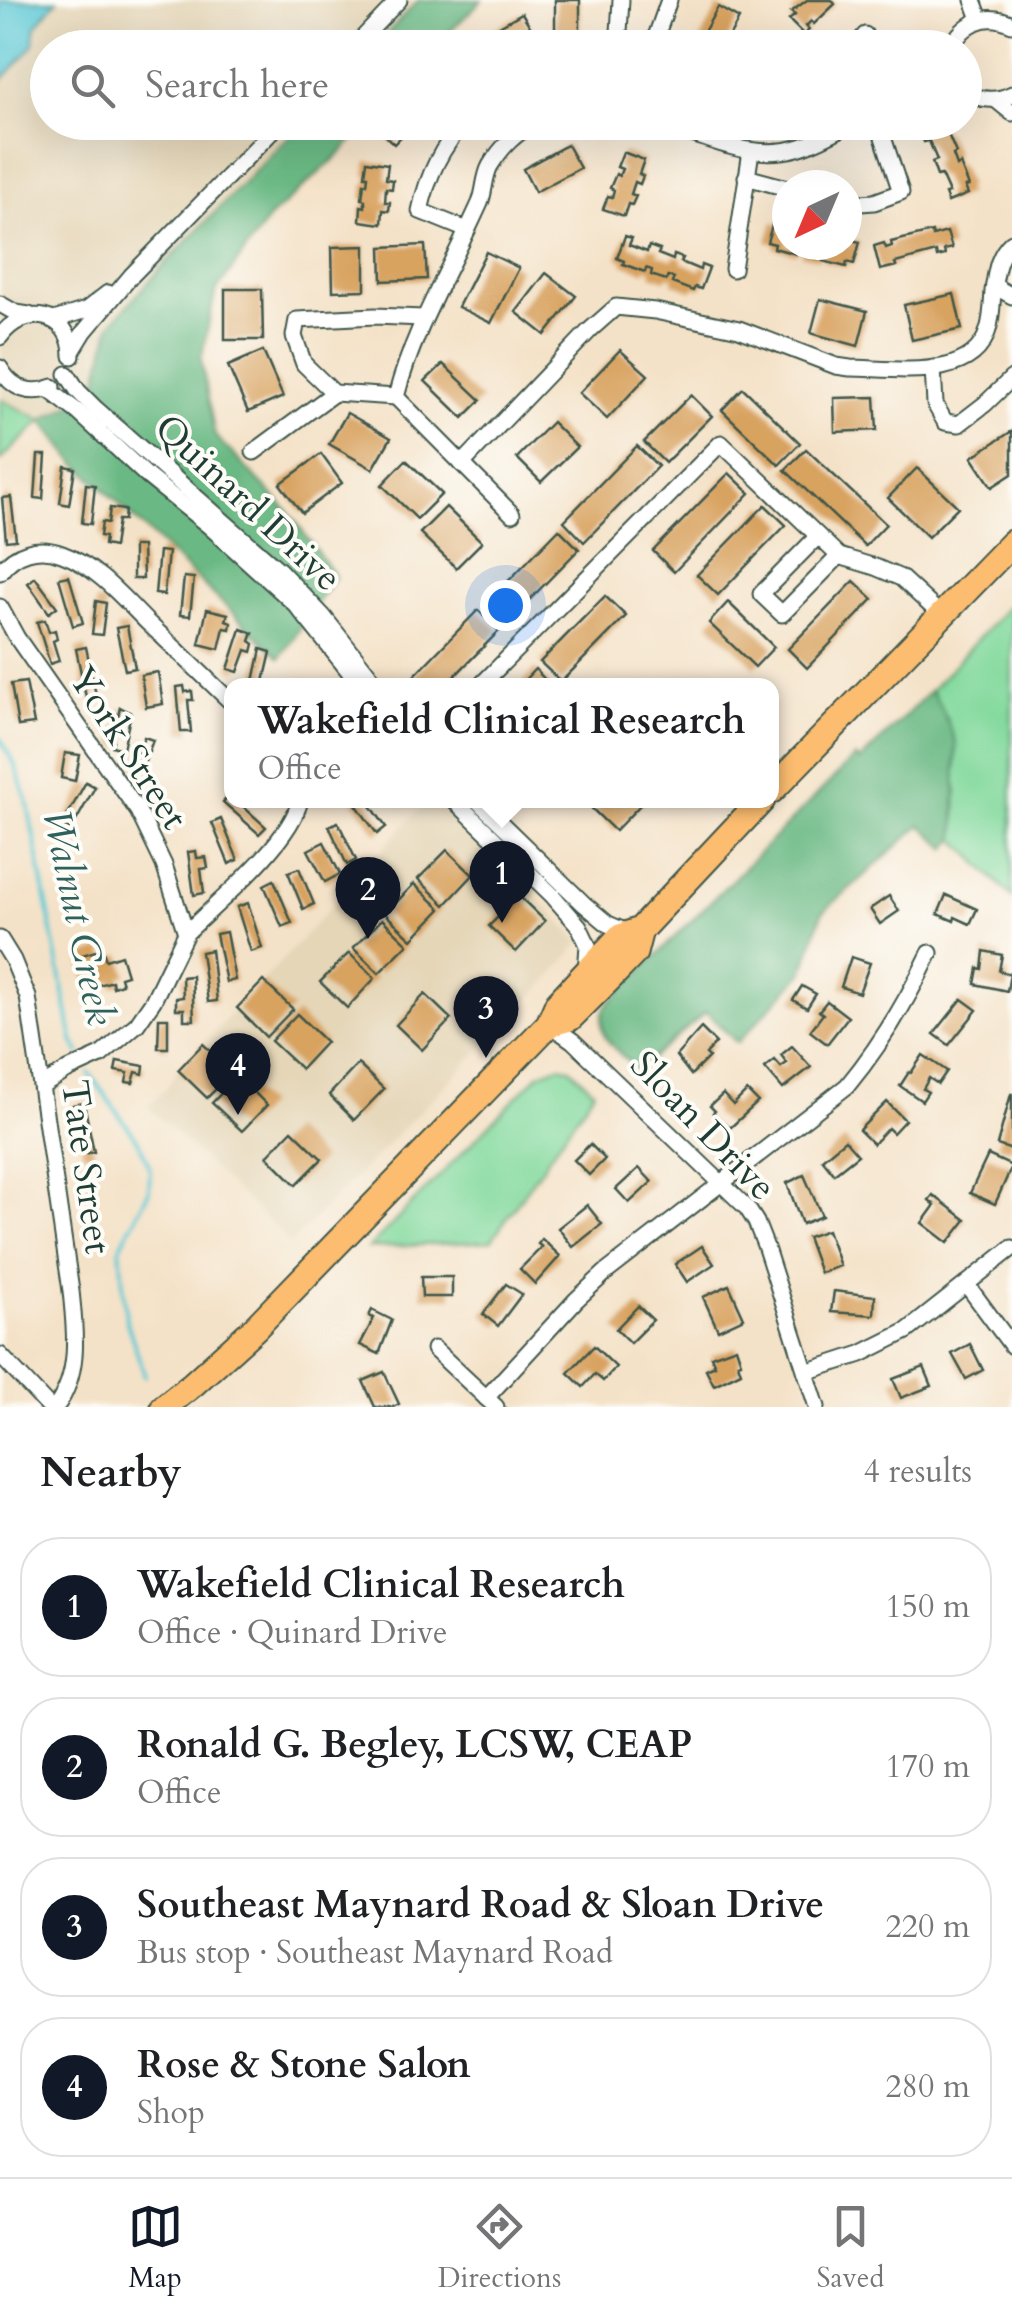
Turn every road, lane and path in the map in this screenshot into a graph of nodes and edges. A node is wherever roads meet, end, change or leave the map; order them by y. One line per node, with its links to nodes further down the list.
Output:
1 (400, 0): 7 (street)
2 (621, 0): 8 (street)
3 (668, 0): 9 (street)
4 (973, 0): 5 (street)
5 (980, 19): 6 (street); 10 (street)
6 (1012, 24)
7 (371, 30)
8 (619, 30)
9 (658, 30)
10 (963, 30)
11 (1004, 97): 12 (street)
12 (1012, 113)
13 (263, 140): 26 (street)
14 (451, 140): 23 (street)
15 (508, 140): 23 (street)
16 (712, 140): 19 (street)
17 (815, 140): 19 (street)
18 (884, 140): 22 (street)
19 (752, 151): 20 (street)
20 (746, 178): 21 (street); 25 (street)
21 (772, 184)
22 (862, 203)
23 (466, 230): 31 (street)
24 (1012, 242): 27 (street)
25 (732, 269)
26 (131, 276): 32 (street); 34 (street)
27 (994, 286): 28 (street); 36 (street)
28 (1012, 296)
29 (0, 304): 30 (street)
30 (30, 316): 32 (street); 33 (street)
31 (423, 318): 40 (street); 41 (street)
32 (54, 320): 34 (street)
33 (0, 337)
34 (73, 350): 37 (street)
35 (0, 368): 39 (street, Quinard Drive)
36 (933, 368): 38 (street); 43 (street)
37 (67, 374): 39 (street); 52 (street, Quinard Drive)
38 (1012, 378)
39 (48, 390): 51 (street, Quinard Drive)
40 (334, 392): 41 (street); 42 (street)
41 (396, 397): 43 (street)
42 (254, 452)
43 (462, 464): 44 (street)
44 (512, 514)
45 (818, 536): 47 (street); 47 (street); 53 (street)
46 (1012, 543): 50 (main road)
47 (838, 556): 50 (street)
48 (0, 572): 54 (street)
49 (0, 607): 60 (street, York Street)
50 (941, 615): 55 (main road)
51 (354, 678)
52 (372, 678)
53 (488, 678)
54 (224, 696)
55 (779, 783)
56 (297, 808): 60 (street)
57 (462, 808): 64 (street)
58 (486, 808): 61 (street)
59 (754, 808): 61 (main road)
60 (186, 932): 66 (street)
61 (635, 932): 64 (main road); 65 (main road)
62 (0, 939): 66 (street, Tate Street)
63 (930, 953): 67 (street)
64 (586, 974): 65 (main road)
65 (549, 1024): 67 (street, Sloan Drive); 76 (main road)
66 (42, 1086): 75 (street, Tate Street)
67 (721, 1182): 73 (street, Sloan Drive); 74 (street)
68 (1012, 1248): 69 (street)
69 (967, 1285): 70 (street); 73 (street)
70 (1012, 1346)
71 (434, 1349): 74 (street)
72 (0, 1355): 75 (street)
73 (806, 1372): 77 (street, Sloan Drive)
74 (491, 1403)
75 (53, 1407)
76 (164, 1407)
77 (816, 1407)

